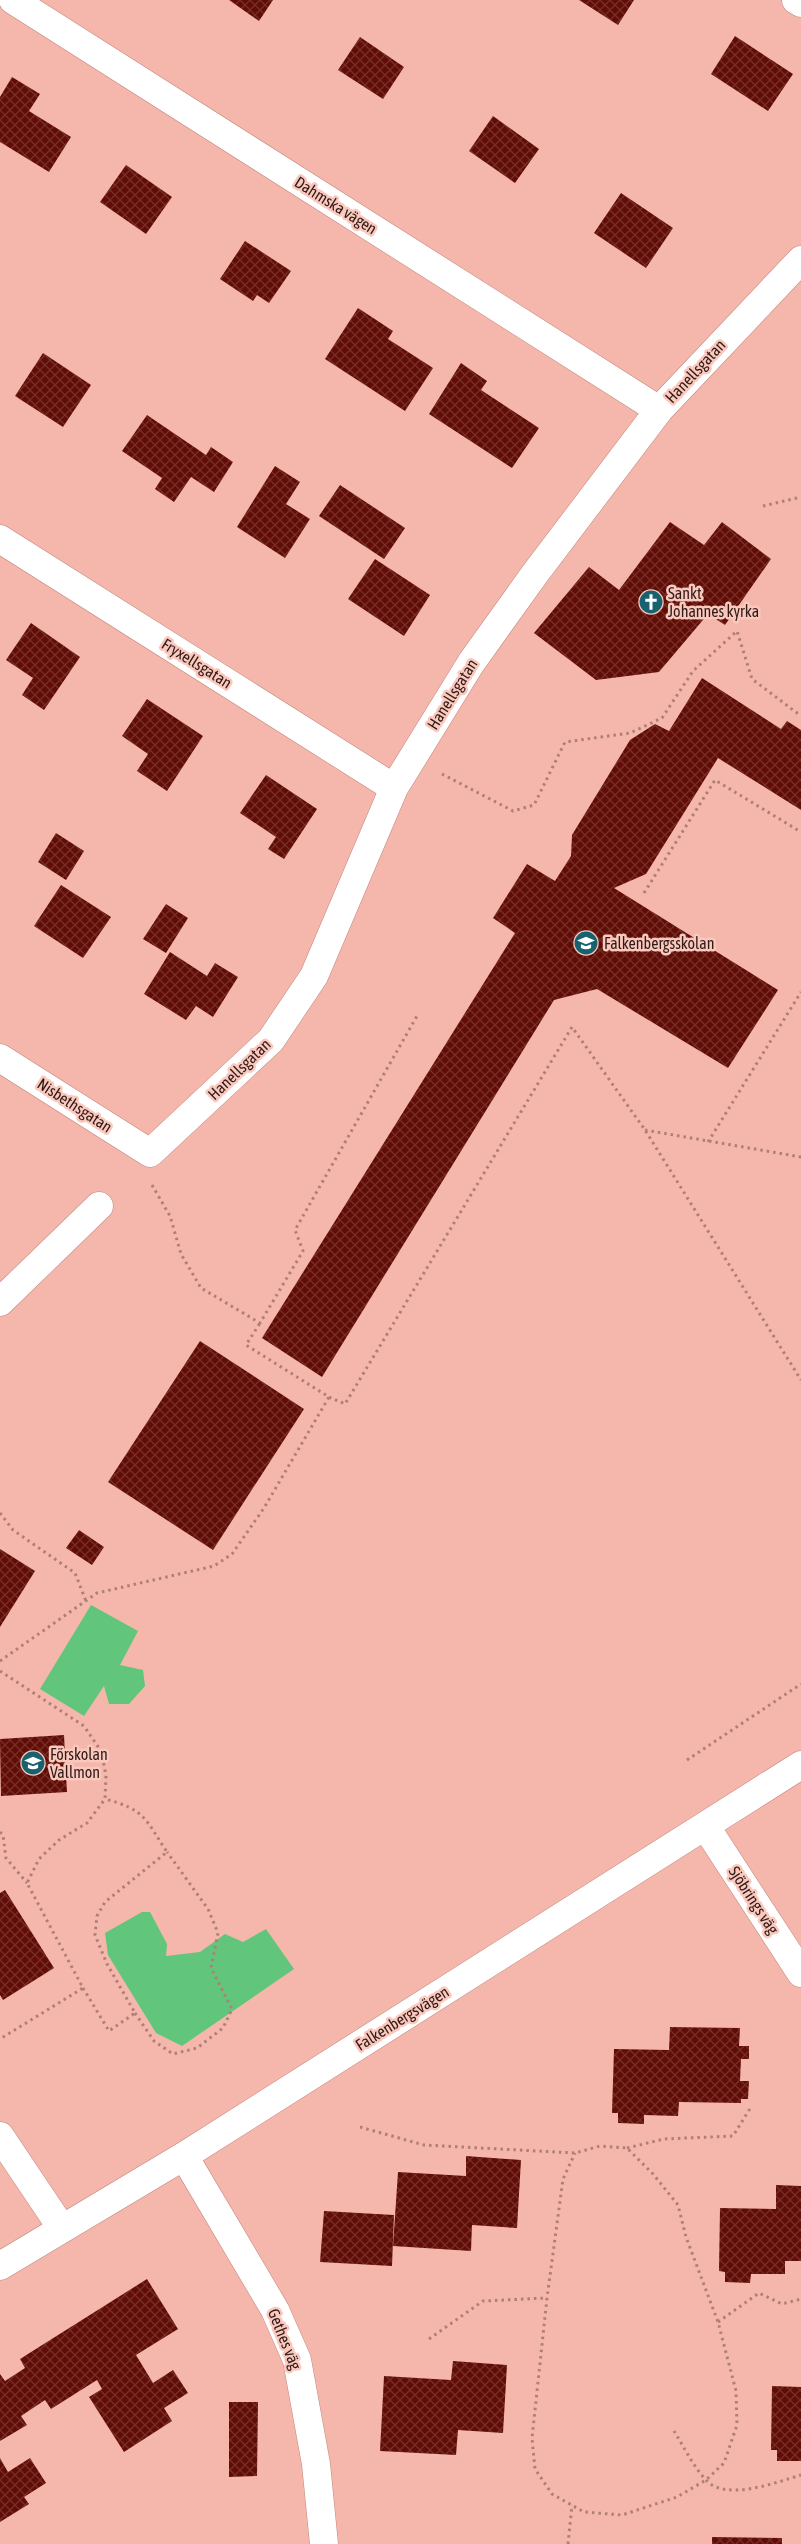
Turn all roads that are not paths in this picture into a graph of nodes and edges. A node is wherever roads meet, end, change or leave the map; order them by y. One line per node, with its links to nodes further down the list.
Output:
1 (12, 0): 5 (street, Dahmska vägen)
2 (796, 0): 3 (street)
3 (801, 3)
4 (801, 260): 5 (street, Hanellsgatan)
5 (659, 410): 7 (street, Hanellsgatan)
6 (0, 539): 7 (street, Fryxellsgatan)
7 (394, 788): 9 (street, Hanellsgatan)
8 (0, 1058): 9 (street, Nisbethsgatan)
9 (149, 1166)
10 (98, 1206): 11 (street)
11 (0, 1302)
12 (801, 1765): 13 (street, Falkenbergsvägen)
13 (706, 1827): 14 (street, Sjöbrings väg); 16 (street, Falkenbergsvägen)
14 (801, 1973)
15 (0, 2136): 17 (street)
16 (184, 2156): 17 (street, Falkenbergsvägen); 19 (street, Gethes väg)
17 (61, 2228): 18 (street, Falkenbergsvägen)
18 (0, 2266)
19 (324, 2544)

